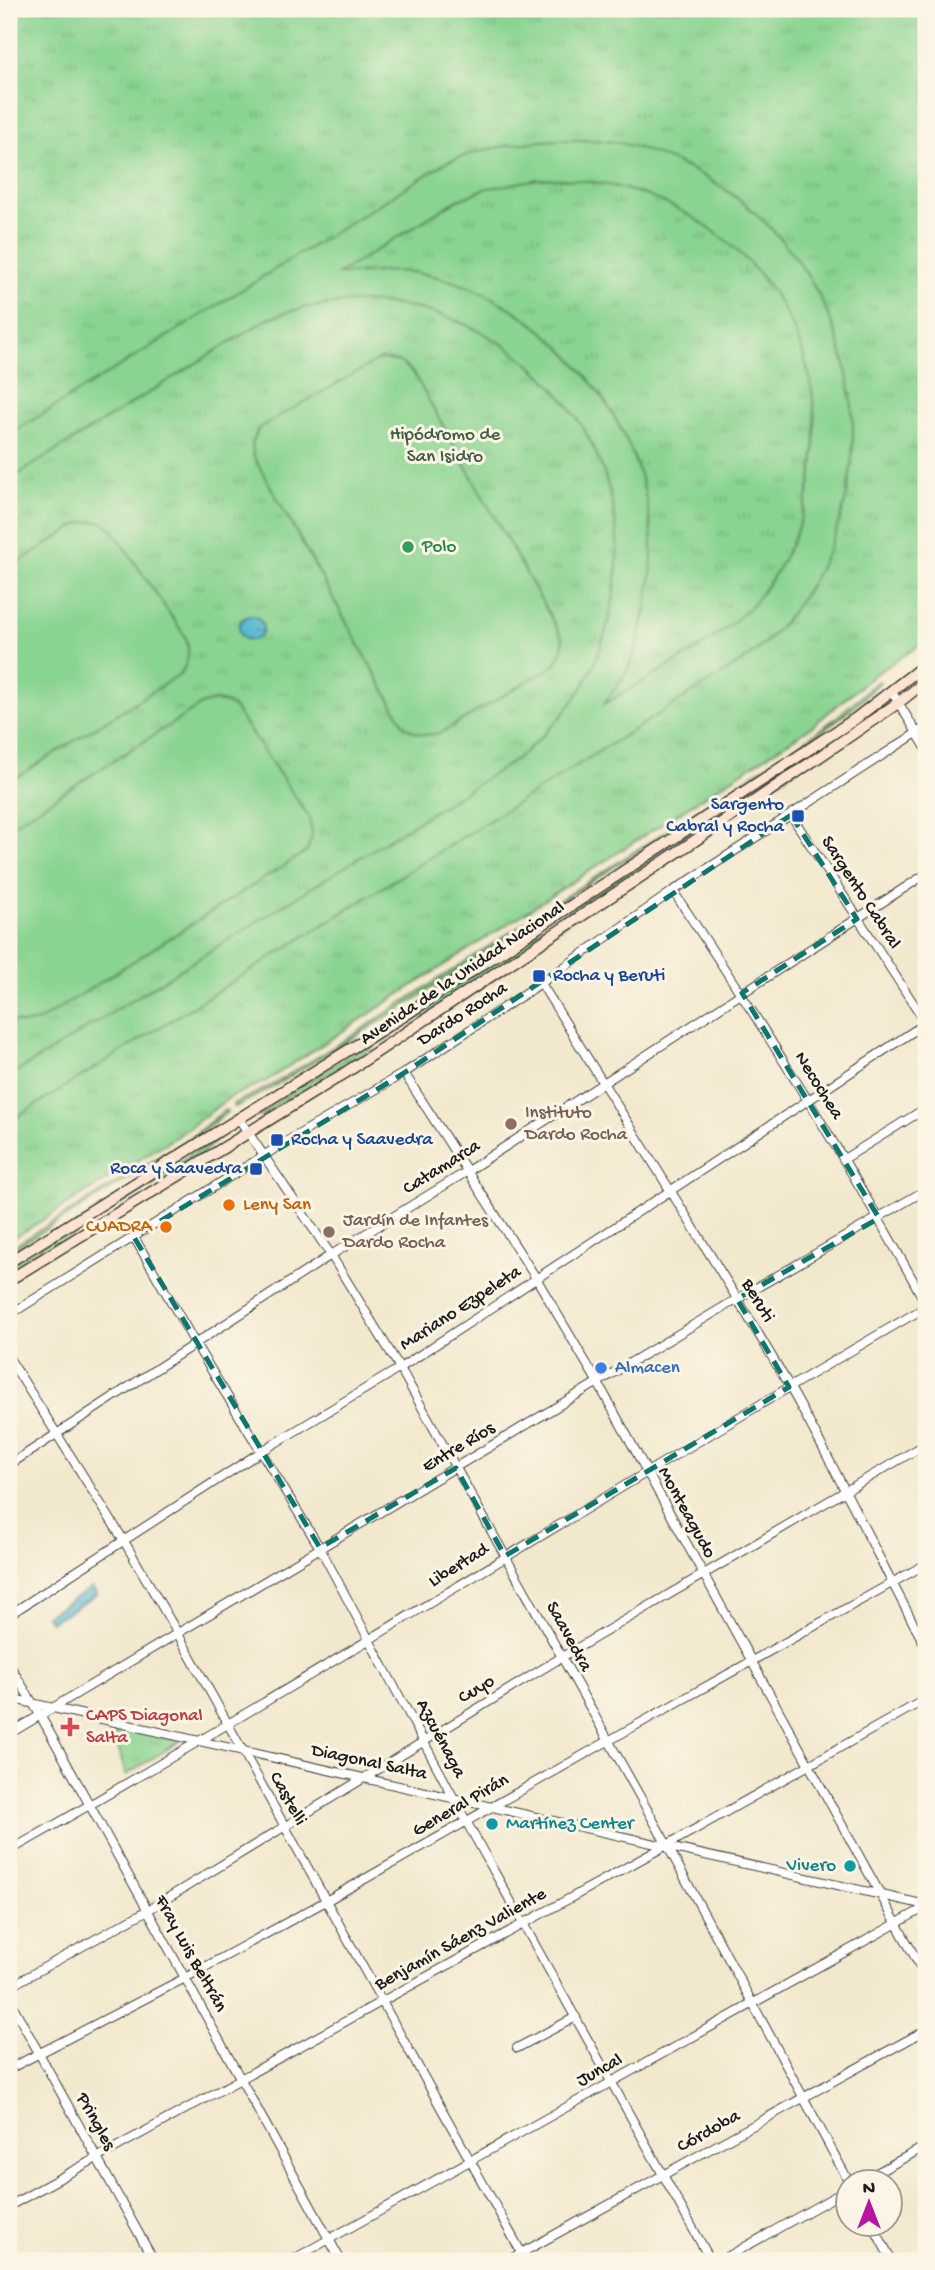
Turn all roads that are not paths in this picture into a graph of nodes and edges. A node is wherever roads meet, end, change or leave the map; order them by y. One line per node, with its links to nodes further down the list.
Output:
1 (926, 664): 3 (main road, Avenida de la Unidad Nacional)
2 (926, 681): 4 (main road, Avenida de la Unidad Nacional)
3 (892, 692): 4 (street); 19 (main road, Avenida de la Unidad Nacional)
4 (898, 703): 6 (street); 20 (main road, Avenida de la Unidad Nacional)
5 (926, 727): 6 (street, Dardo Rocha)
6 (916, 733): 7 (street); 8 (street, Dardo Rocha)
7 (926, 748)
8 (791, 815): 10 (street, Dardo Rocha); 11 (street, Sargento Cabral)
9 (926, 874): 11 (street, Catamarca)
10 (673, 891): 12 (street, Dardo Rocha); 13 (street, Necochea)
11 (857, 919): 13 (street, Catamarca); 14 (street, Sargento Cabral)
12 (541, 983): 15 (street, Dardo Rocha); 16 (street, Beruti)
13 (742, 993): 16 (street, Catamarca); 17 (street, Necochea)
14 (926, 1023): 17 (street, Mariano Ezpeleta)
15 (404, 1073): 21 (street, Dardo Rocha); 23 (street, Monteagudo)
16 (602, 1084): 23 (street, Catamarca); 24 (street, Beruti)
17 (808, 1099): 22 (street, Necochea); 24 (street, Mariano Ezpeleta)
18 (926, 1108): 22 (street)
19 (239, 1119): 20 (street, Saavedra); 29 (main road, Avenida de la Unidad Nacional)
20 (248, 1132): 21 (street, Saavedra); 31 (main road, Avenida de la Unidad Nacional)
21 (264, 1156): 27 (street, Dardo Rocha); 28 (street, Saavedra)
22 (844, 1159): 26 (street, Necochea)
23 (466, 1172): 28 (street, Catamarca); 30 (street, Monteagudo)
24 (671, 1190): 30 (street, Mariano Ezpeleta); 32 (street, Beruti)
25 (926, 1190): 26 (street, Entre Ríos)
26 (879, 1217): 32 (street, Entre Ríos); 33 (street, Necochea)
27 (134, 1237): 34 (street, Dardo Rocha); 35 (street, Azcuénaga)
28 (331, 1255): 35 (street, Catamarca); 37 (street, Saavedra)
29 (9, 1262)
30 (536, 1278): 37 (street, Mariano Ezpeleta); 38 (street, Monteagudo)
31 (9, 1280)
32 (737, 1299): 38 (street, Entre Ríos); 39 (street, Beruti)
33 (926, 1306): 39 (street, Libertad)
34 (9, 1315)
35 (195, 1345): 40 (street, Catamarca); 42 (street, Azcuénaga)
36 (9, 1358): 40 (street, Castelli)
37 (400, 1368): 42 (street, Mariano Ezpeleta); 44 (street, Saavedra)
38 (598, 1383): 44 (street, Entre Ríos); 45 (street, Monteagudo)
39 (789, 1387): 45 (street, Libertad); 46 (street, Beruti)
40 (57, 1433): 43 (street, Catamarca); 47 (street, Castelli)
41 (926, 1444): 46 (street, Cuyo)
42 (262, 1451): 47 (street, Mariano Ezpeleta); 48 (street, Azcuénaga)
43 (9, 1465)
44 (456, 1468): 48 (street, Entre Ríos); 49 (street, Saavedra)
45 (647, 1474): 49 (street, Libertad); 51 (street, Monteagudo)
46 (845, 1492): 51 (street, Cuyo); 52 (street, Beruti)
47 (124, 1541): 53 (street, Mariano Ezpeleta); 54 (street, Castelli)
48 (320, 1548): 54 (street, Entre Ríos); 55 (street, Azcuénaga)
49 (505, 1556): 55 (street, Libertad); 57 (street, Saavedra)
50 (926, 1564): 52 (street, General Pirán)
51 (702, 1575): 57 (street, Cuyo); 58 (street, Monteagudo)
52 (891, 1584): 56 (street, Beruti); 58 (street, General Pirán)
53 (9, 1615)
54 (178, 1634): 63 (street, Entre Ríos); 65 (street, Castelli)
55 (369, 1641): 65 (street, Libertad); 68 (street, Azcuénaga)
56 (926, 1647)
57 (562, 1657): 68 (street, Cuyo); 69 (street, Saavedra)
58 (751, 1662): 69 (street, General Pirán); 71 (street, Monteagudo)
59 (9, 1664): 62 (street, Fray Luis Beltrán)
60 (9, 1698): 62 (street, Diagonal Salta)
61 (926, 1699): 71 (street, Benjamín Sáenz Valiente)
62 (33, 1703): 63 (street, Diagonal Salta); 64 (street, Fray Luis Beltrán)
63 (52, 1708): 64 (street, Entre Ríos); 67 (street, Diagonal Salta)
64 (40, 1715): 66 (street, Entre Ríos); 74 (street, Fray Luis Beltrán)
65 (228, 1724): 67 (street, Libertad); 70 (street, Castelli)
66 (9, 1734)
67 (199, 1741): 70 (street, Diagonal Salta); 74 (street, Libertad)
68 (424, 1741): 72 (street, Cuyo); 73 (street, Azcuénaga)
69 (608, 1741): 75 (street, General Pirán); 78 (street, Saavedra)
70 (243, 1751): 72 (street, Diagonal Salta); 77 (street, Castelli)
71 (808, 1765): 78 (street, Benjamín Sáenz Valiente); 80 (street, Monteagudo)
72 (365, 1778): 73 (street, Diagonal Salta); 77 (street, Cuyo)
73 (453, 1797): 75 (street, Diagonal Salta); 76 (street, Azcuénaga)
74 (89, 1806): 79 (street, Libertad); 83 (street, Fray Luis Beltrán)
75 (491, 1807): 76 (street, General Pirán); 78 (street, Diagonal Salta)
76 (466, 1821): 81 (street, General Pirán); 84 (street, Azcuénaga)
77 (285, 1827): 81 (street, Castelli); 83 (street, Cuyo)
78 (667, 1845): 80 (street, Diagonal Salta); 84 (street, Benjamín Sáenz Valiente); 91 (street, Saavedra)
79 (9, 1852)
80 (879, 1894): 82 (street, Diagonal Salta); 85 (street, Monteagudo)
81 (326, 1901): 87 (street, General Pirán); 90 (street, Castelli)
82 (926, 1906): 85 (street, Juncal)
83 (148, 1910): 87 (street, Fray Luis Beltrán); 88 (street, Cuyo)
84 (523, 1923): 90 (street, Benjamín Sáenz Valiente); 92 (street, Azcuénaga)
85 (896, 1924): 86 (street, Monteagudo); 91 (street, Juncal)
86 (926, 1977)
87 (185, 1978): 95 (street, General Pirán); 97 (street, Fray Luis Beltrán)
88 (9, 1987)
89 (9, 1999): 95 (street, Pringles)
90 (382, 2001): 97 (street, Benjamín Sáenz Valiente); 102 (street, Castelli)
91 (751, 2004): 98 (street, Juncal); 99 (street, Saavedra)
92 (576, 2017): 94 (street); 98 (street, Azcuénaga)
93 (926, 2030): 99 (street, Córdoba)
94 (517, 2048)
95 (38, 2053): 96 (street, General Pirán); 101 (street, Pringles)
96 (9, 2069)
97 (241, 2080): 101 (street, Benjamín Sáenz Valiente); 109 (street, Fray Luis Beltrán)
98 (612, 2082): 102 (street, Juncal); 105 (street, Azcuénaga)
99 (803, 2097): 103 (street, Saavedra); 105 (street, Córdoba)
100 (926, 2146): 104 (street)
101 (97, 2158): 107 (street, Benjamín Sáenz Valiente); 111 (street, Pringles)
102 (471, 2162): 109 (street, Juncal); 110 (street, Castelli)
103 (841, 2168)
104 (886, 2168)
105 (664, 2175): 110 (street, Córdoba); 115 (street, Azcuénaga)
106 (834, 2197): 116 (street)
107 (9, 2206)
108 (880, 2238): 117 (street)
109 (329, 2240): 112 (street, Juncal); 113 (street, Fray Luis Beltrán)
110 (524, 2257): 114 (street, Córdoba)
111 (154, 2261)
112 (290, 2261)
113 (341, 2261)
114 (507, 2261)
115 (711, 2261)
116 (720, 2261)
117 (892, 2261)

